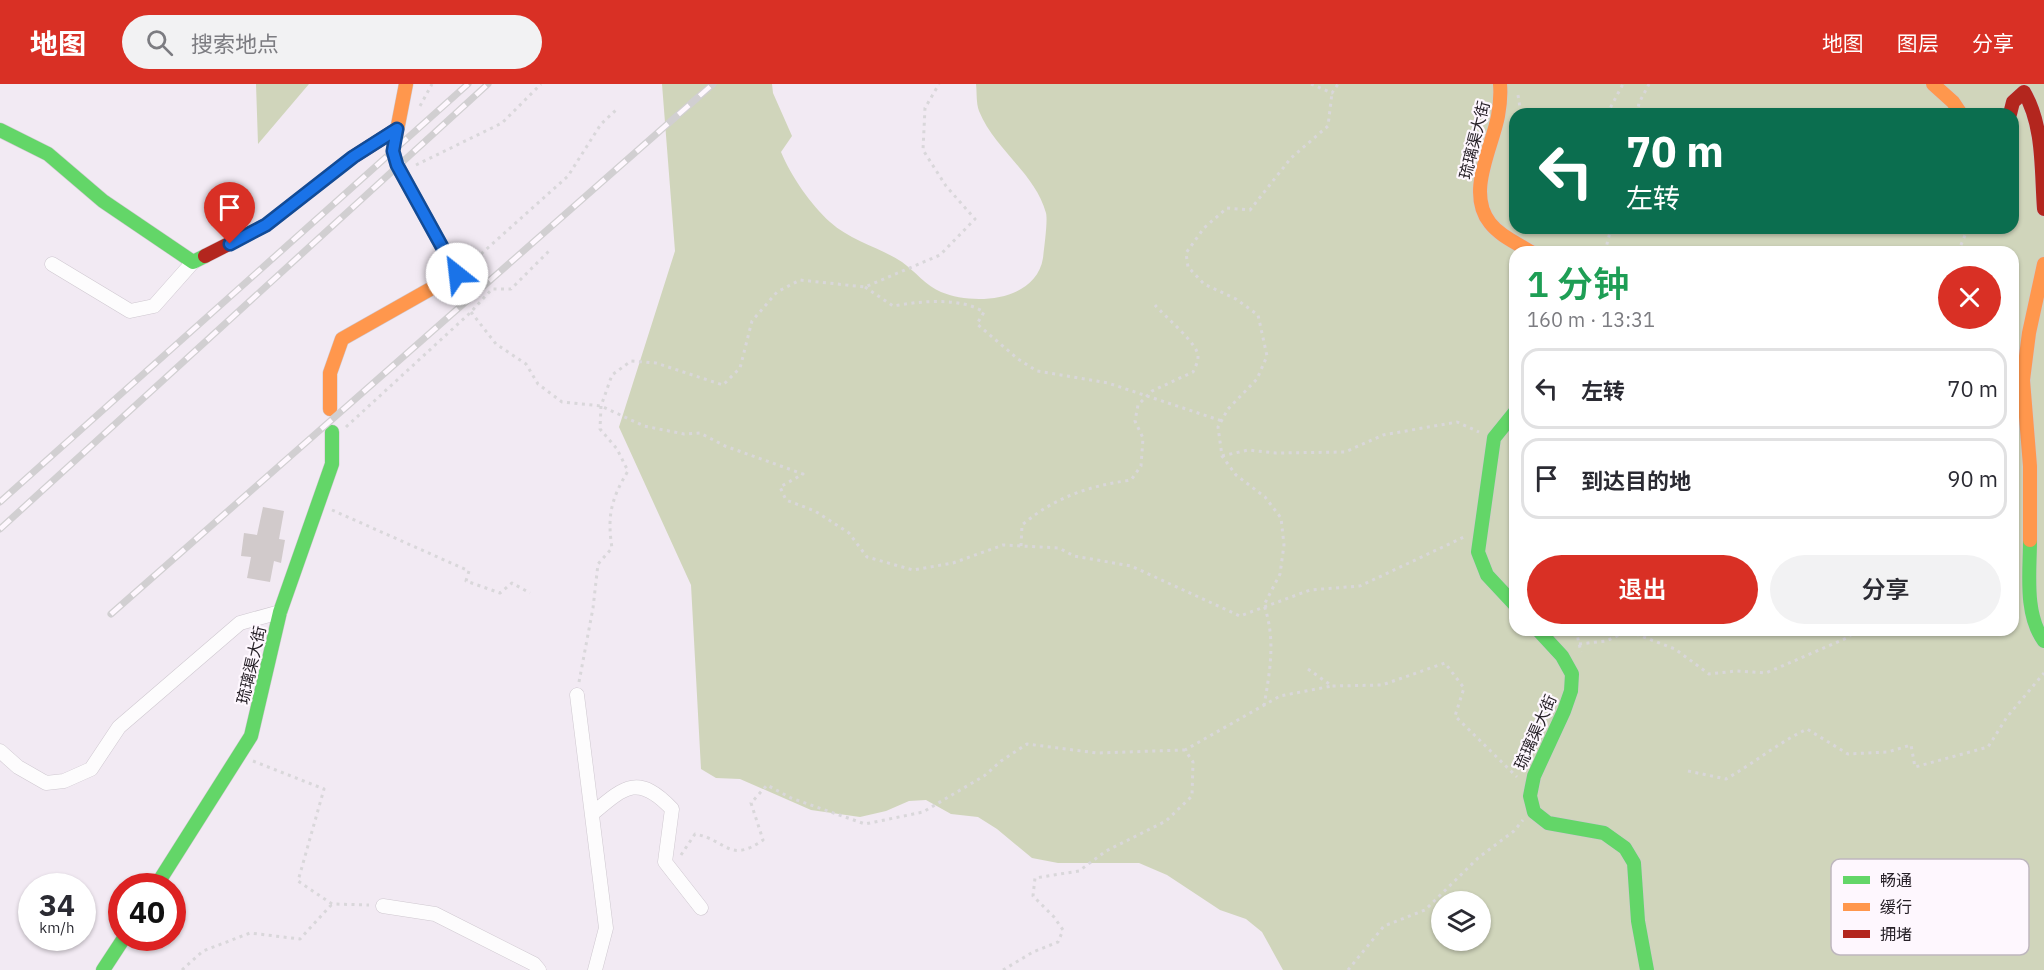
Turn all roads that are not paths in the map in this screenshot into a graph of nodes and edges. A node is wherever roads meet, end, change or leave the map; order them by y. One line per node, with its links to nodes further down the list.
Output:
1 (406, 84): 6 (street)
2 (1500, 84): 9 (street, 琉璃渠大街)
3 (1933, 84): 4 (street)
4 (1957, 108)
5 (2012, 108): 8 (street)
6 (397, 129): 10 (street); 13 (street)
7 (0, 130): 10 (street)
8 (2044, 209)
9 (1522, 246)
10 (194, 262): 11 (street)
11 (52, 264)
12 (2044, 264): 19 (street)
13 (330, 409)
14 (1509, 419): 16 (street)
15 (332, 436): 17 (street, 琉璃渠大街)
16 (1509, 599)
17 (280, 612): 21 (street); 23 (street, 琉璃渠大街)
18 (1544, 636): 30 (street, 琉璃渠大街)
19 (2044, 641)
20 (577, 695): 22 (street)
21 (0, 751)
22 (592, 814): 25 (street); 29 (street)
23 (164, 873)
24 (383, 906): 28 (street)
25 (701, 908)
26 (115, 951): 27 (street)
27 (103, 970)
28 (539, 970)
29 (595, 970)
30 (1647, 970)

